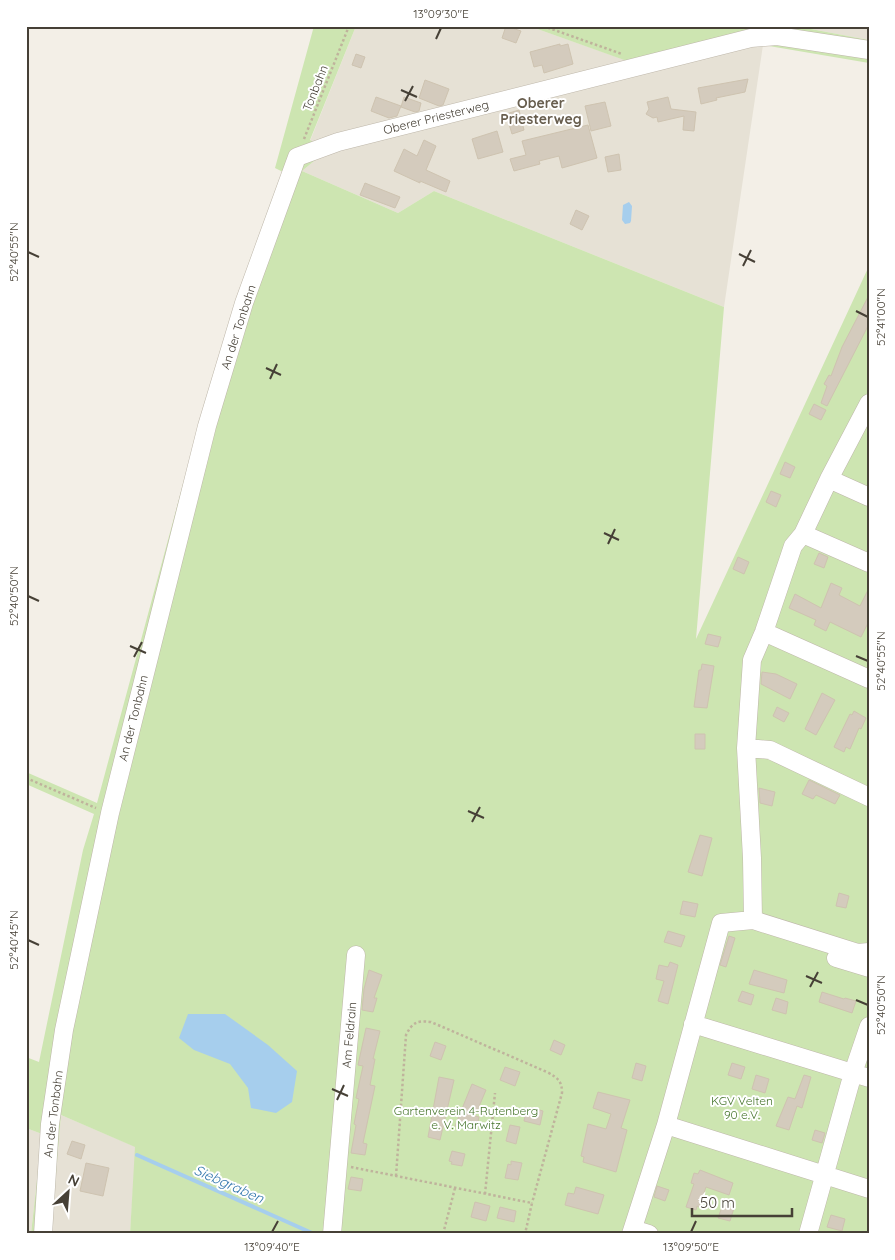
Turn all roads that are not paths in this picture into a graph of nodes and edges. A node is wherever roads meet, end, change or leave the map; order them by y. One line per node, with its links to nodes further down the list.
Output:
1 (751, 32): 2 (street, Oberer Priesterweg); 3 (street, Oberer Priesterweg)
2 (869, 50)
3 (297, 157): 25 (street, An der Tonbahn)
4 (869, 403): 5 (street)
5 (829, 479): 6 (street); 7 (street)
6 (869, 497)
7 (803, 534): 8 (street); 9 (street)
8 (869, 563)
9 (764, 632): 10 (street); 11 (street)
10 (869, 678)
11 (746, 748): 12 (street); 13 (street)
12 (869, 797)
13 (753, 920): 14 (street); 15 (street)
14 (721, 923): 17 (street); 18 (street)
15 (869, 952)
16 (356, 955): 26 (street, Am Feldrain)
17 (869, 968)
18 (693, 1024): 20 (street); 21 (street)
19 (869, 1026): 20 (street)
20 (861, 1076): 22 (street)
21 (666, 1125): 22 (street); 24 (street)
22 (824, 1175): 23 (street); 27 (street)
23 (869, 1189)
24 (638, 1232)
25 (43, 1234)
26 (332, 1234)
27 (808, 1234)

